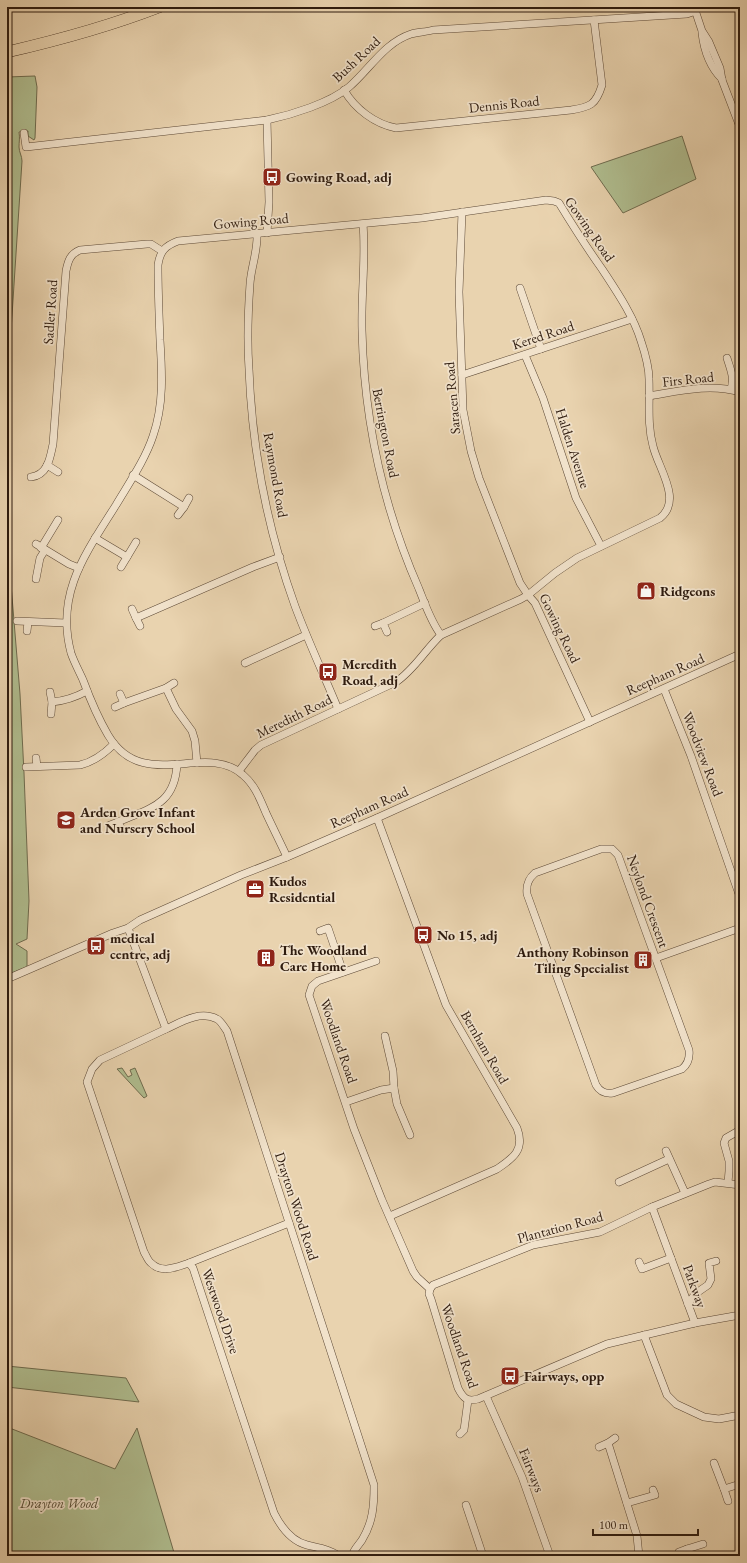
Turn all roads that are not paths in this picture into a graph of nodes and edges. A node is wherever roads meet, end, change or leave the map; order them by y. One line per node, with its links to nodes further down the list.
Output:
1 (160, 7): 4 (highway)
2 (695, 9): 3 (street, Bush Road); 7 (street)
3 (594, 20): 5 (street, Bush Road); 5 (street, Dennis Road)
4 (7, 52)
5 (344, 90): 6 (street, Bush Road)
6 (267, 120): 8 (street, Bush Road); 12 (street)
7 (740, 127)
8 (24, 133)
9 (462, 212): 10 (street, Gowing Road); 15 (street, Gowing Road); 19 (street, Saracen Road)
10 (363, 224): 12 (street, Gowing Road); 41 (street, Berrington Road)
11 (257, 233): 12 (street, Gowing Road); 13 (street, Gowing Road); 36 (street, Raymond Road)
12 (267, 233)
13 (162, 251): 23 (street, Sadler Road); 25 (street)
14 (520, 288): 16 (street)
15 (632, 319): 16 (street, Kered Road); 22 (street, Gowing Road)
16 (541, 349): 17 (street, Kered Road)
17 (525, 355): 19 (street, Kered Road); 33 (street, Halden Avenue)
18 (727, 358): 20 (street, Firs Road)
19 (462, 375): 40 (street, Saracen Road)
20 (731, 389): 21 (street, Firs Road); 22 (street, Firs Road)
21 (740, 392)
22 (649, 396): 33 (street, Gowing Road)
23 (47, 465): 24 (street); 26 (street)
24 (58, 472)
25 (133, 475): 28 (street); 31 (street)
26 (31, 477)
27 (188, 498): 28 (street)
28 (184, 506): 29 (street)
29 (178, 515)
30 (58, 520): 34 (street)
31 (95, 538): 35 (street); 38 (street)
32 (136, 542): 35 (street)
33 (601, 546): 40 (street, Gowing Road)
34 (41, 547): 38 (street); 39 (street)
35 (127, 557): 37 (street)
36 (280, 557): 43 (street); 52 (street, Raymond Road)
37 (121, 567)
38 (79, 568): 46 (street)
39 (36, 579)
40 (528, 595): 53 (street, Meredith Road); 67 (street, Gowing Road)
41 (425, 604): 47 (street); 53 (street, Berrington Road)
42 (132, 609): 43 (street)
43 (136, 618): 48 (street)
44 (17, 621): 45 (street)
45 (28, 622): 46 (street); 50 (street)
46 (66, 623): 59 (street)
47 (383, 623): 49 (street); 51 (street)
48 (140, 626)
49 (375, 626)
50 (27, 631)
51 (387, 632)
52 (306, 634): 55 (street); 65 (street, Raymond Road)
53 (441, 635): 65 (street, Meredith Road)
54 (740, 654): 58 (street, Reepham Road)
55 (245, 663)
56 (174, 683): 57 (street)
57 (166, 688): 63 (street); 70 (street)
58 (664, 689): 67 (street, Reepham Road); 80 (street, Woodview Road)
59 (87, 691): 62 (street); 68 (street)
60 (50, 692): 62 (street)
61 (120, 694): 63 (street)
62 (52, 702): 66 (street)
63 (124, 703): 64 (street)
64 (115, 707)
65 (338, 709): 74 (street, Meredith Road)
66 (51, 714)
67 (590, 722): 75 (street, Reepham Road)
68 (114, 744): 71 (street); 72 (street)
69 (36, 758): 72 (street)
70 (197, 763): 71 (street); 74 (street)
71 (177, 764): 76 (street)
72 (37, 766): 73 (street)
73 (26, 767)
74 (239, 771): 79 (street)
75 (377, 818): 79 (street, Reepham Road); 101 (street, Bernham Road)
76 (118, 822): 77 (street); 78 (street)
77 (110, 825)
78 (122, 830)
79 (287, 857): 81 (street, Reepham Road)
80 (740, 897)
81 (128, 928): 87 (street, Reepham Road); 88 (street)
82 (740, 928): 84 (street, Neylond Crescent)
83 (320, 931): 86 (street)
84 (656, 958): 84 (street, Neylond Crescent)
85 (376, 961): 86 (street, Woodland Road)
86 (343, 972): 91 (street, Woodland Road)
87 (7, 979)
88 (166, 1029): 102 (street, Drayton Wood Road); 105 (street, Westwood Drive)
89 (385, 1036): 90 (street)
90 (394, 1088): 91 (street, Woodland Road); 93 (street)
91 (346, 1102): 101 (street, Woodland Road)
92 (740, 1130): 97 (street)
93 (410, 1135)
94 (666, 1151): 95 (street)
95 (669, 1160): 96 (street); 99 (street)
96 (619, 1182)
97 (728, 1183): 98 (street, Plantation Road); 99 (street, Plantation Road)
98 (740, 1185)
99 (685, 1193): 100 (street, Plantation Road)
100 (652, 1207): 103 (street, Parkway); 107 (street, Plantation Road)
101 (390, 1216): 107 (street, Woodland Road)
102 (289, 1223): 105 (street); 130 (street, Drayton Wood Road)
103 (671, 1258): 106 (street, Parkway); 108 (street, Parkway)
104 (716, 1261): 108 (street)
105 (189, 1263): 129 (street, Westwood Drive)
106 (645, 1277)
107 (430, 1289): 113 (street, Woodland Road)
108 (688, 1304): 110 (street, Parkway)
109 (740, 1315): 110 (street, Woodland Road)
110 (695, 1323): 111 (street, Woodland Road)
111 (644, 1335): 112 (street, Woodland Road); 114 (street)
112 (486, 1396): 113 (street, Woodland Road); 132 (street, Fairways)
113 (468, 1400): 115 (street)
114 (740, 1415)
115 (460, 1434)
116 (615, 1438): 117 (street)
117 (608, 1444): 118 (street); 124 (street)
118 (599, 1447)
119 (714, 1463): 121 (street)
120 (740, 1484): 121 (street)
121 (724, 1489): 123 (street)
122 (655, 1495): 124 (street)
123 (728, 1501)
124 (627, 1503): 133 (street)
125 (466, 1505): 131 (street)
126 (703, 1544): 128 (street)
127 (679, 1552): 128 (street)
128 (688, 1553)
129 (339, 1556)
130 (352, 1556)
131 (483, 1556)
132 (550, 1556)
133 (639, 1556)

